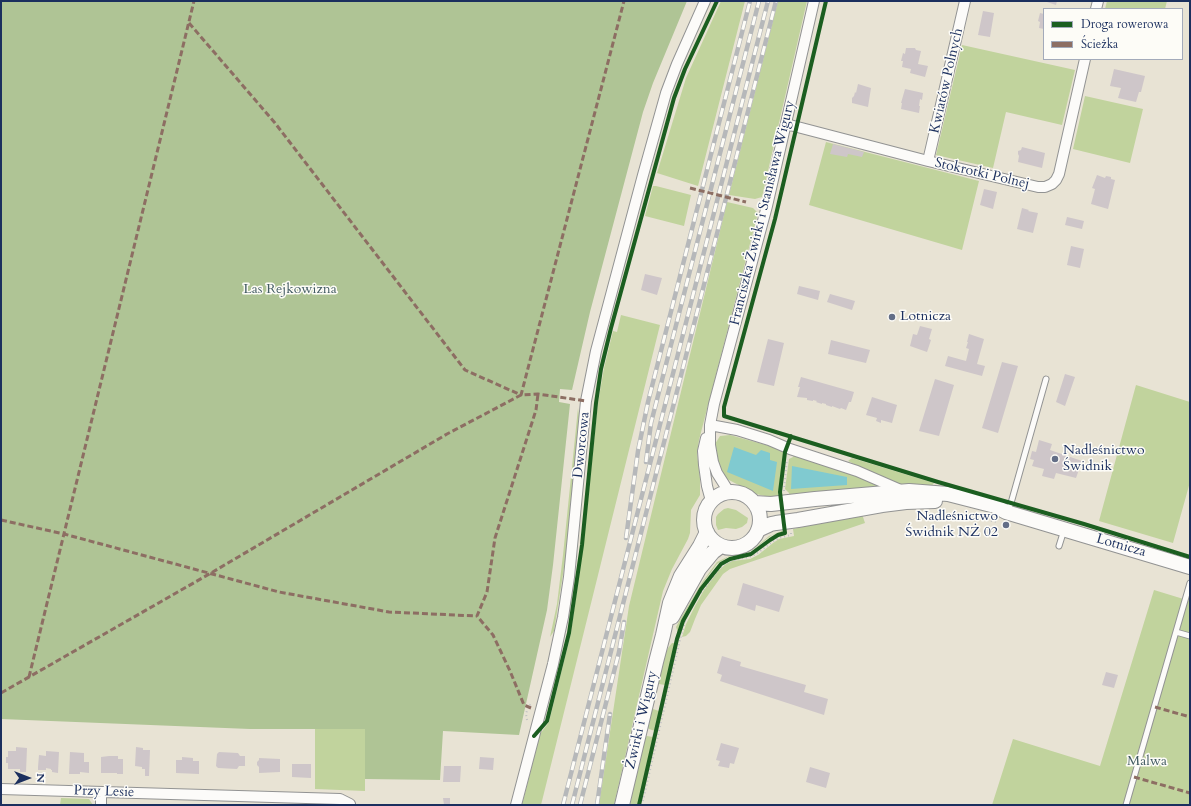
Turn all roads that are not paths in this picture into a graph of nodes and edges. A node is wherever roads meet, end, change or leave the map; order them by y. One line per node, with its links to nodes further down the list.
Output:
1 (705, 1): 28 (street, Dworcowa)
2 (814, 1): 5 (street, Franciszka Żwirki i Stanisława Wigury)
3 (965, 1): 6 (street, Kwiatów Polnych)
4 (1085, 60): 6 (street, Stokrotki Polnej)
5 (786, 124): 6 (street, Stokrotki Polnej); 8 (street, Franciszka Żwirki i Stanisława Wigury)
6 (928, 161)
7 (1046, 379): 13 (lane)
8 (710, 425): 9 (street); 10 (street); 11 (street)
9 (728, 492): 11 (main road); 12 (main road)
10 (904, 492): 12 (main road, Lotnicza); 13 (main road, Lotnicza)
11 (711, 501): 16 (main road)
12 (754, 503): 15 (main road)
13 (1006, 512): 14 (main road, Lotnicza); 15 (main road, Lotnicza)
14 (1064, 529): 18 (lane); 19 (main road, Lotnicza)
15 (758, 530): 17 (main road)
16 (707, 532): 17 (main road); 22 (main road, Żwirki i Wigury)
17 (721, 546): 22 (main road, Żwirki i Wigury)
18 (1059, 546)
19 (1190, 567)
20 (1190, 583): 21 (lane)
21 (1176, 632): 23 (lane); 30 (lane)
22 (663, 635): 29 (main road, Żwirki i Wigury)
23 (1190, 636)
24 (1, 789): 25 (street, Przy Lesie)
25 (101, 792): 26 (street, Przy Lesie); 27 (street)
26 (350, 804)
27 (101, 805)
28 (516, 805)
29 (622, 805)
30 (1126, 805)

